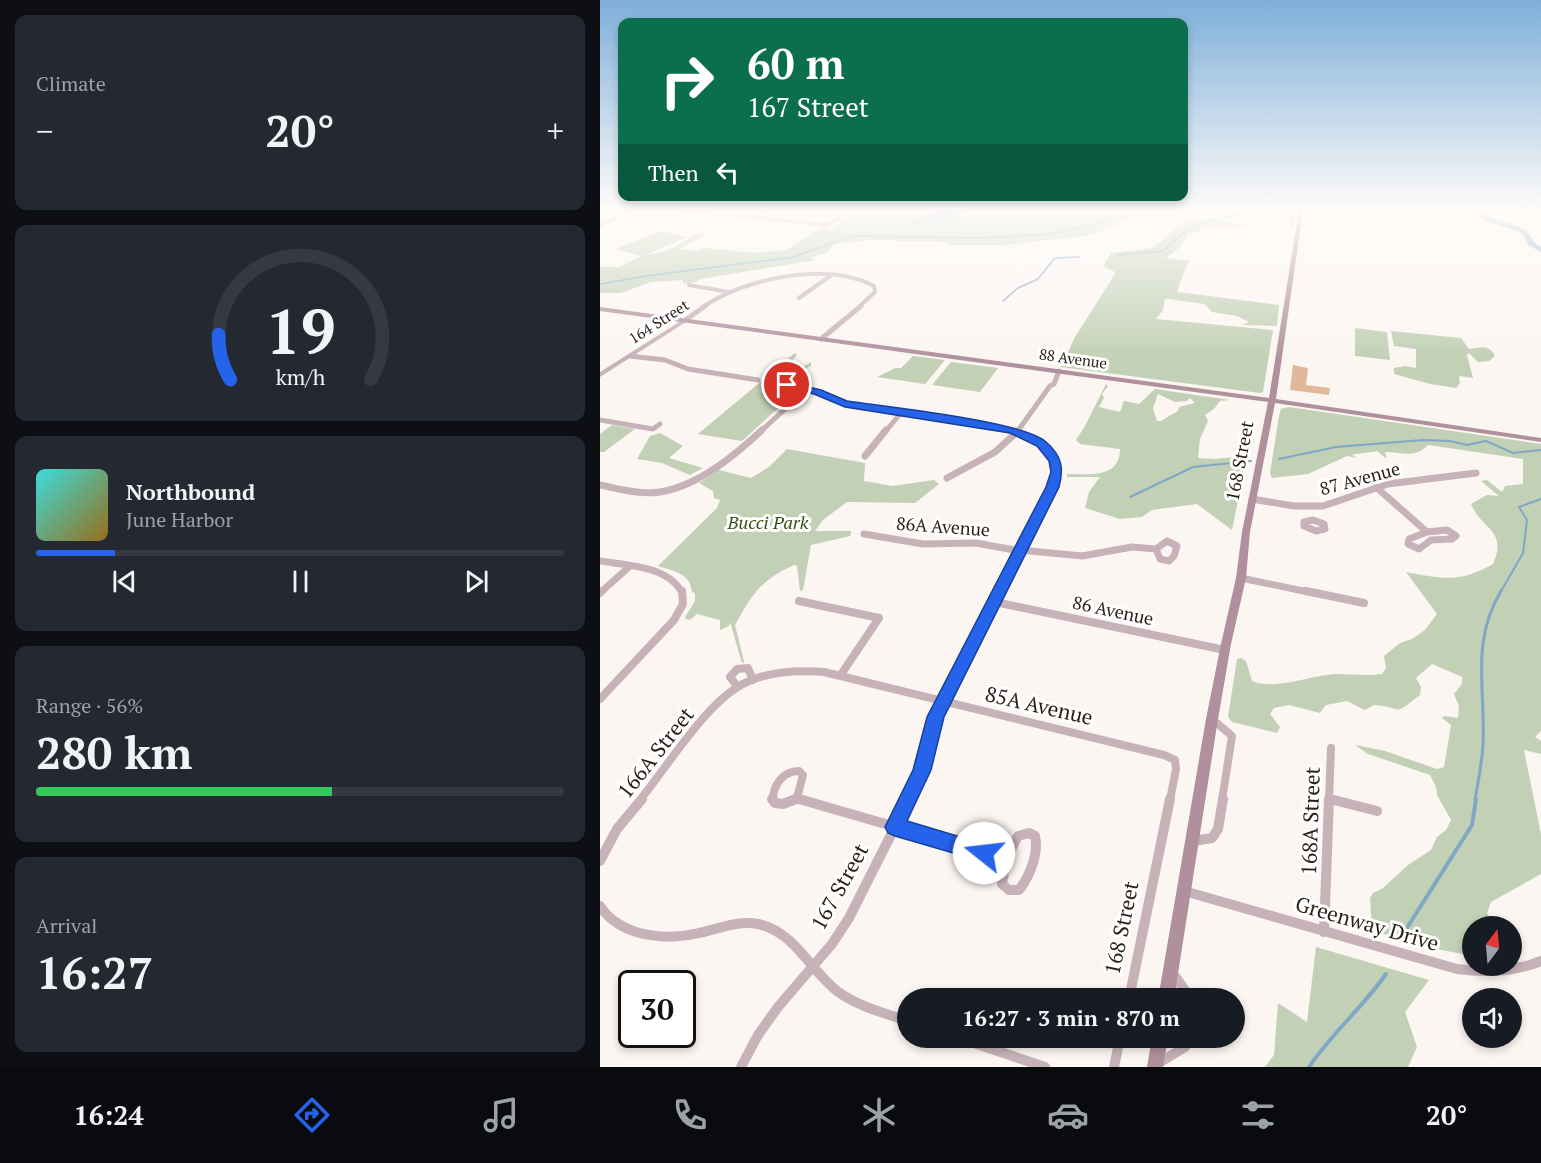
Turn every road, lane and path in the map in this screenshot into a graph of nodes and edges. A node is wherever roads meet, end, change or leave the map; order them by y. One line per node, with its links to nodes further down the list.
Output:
1 (1293, 260): 15 (main road, 168 Street)
2 (830, 276): 4 (street, 164 Street); 5 (street); 8 (street, 164 Street)
3 (689, 285): 4 (street)
4 (729, 292): 7 (street, 164 Street)
5 (799, 298)
6 (600, 309): 7 (main road, 88 Avenue)
7 (684, 321): 8 (main road, 88 Avenue); 9 (street, 164 Street)
8 (821, 339): 10 (main road, 88 Avenue)
9 (630, 356): 11 (street, 164 Street); 12 (street)
10 (1059, 373): 15 (main road, 88 Avenue); 19 (street)
11 (600, 375)
12 (758, 380)
13 (787, 385): 14 (street)
14 (807, 389): 16 (street); 24 (street)
15 (1272, 400): 20 (main road, 88 Avenue); 26 (main road, 168 Street)
16 (901, 412): 19 (street); 21 (street)
17 (600, 420): 18 (street)
18 (660, 424)
19 (1018, 432): 23 (street); 32 (street, 167 Street)
20 (1541, 440)
21 (865, 456)
22 (1476, 473): 25 (street, 87 Avenue)
23 (947, 478)
24 (600, 485)
25 (1376, 487): 27 (street, 87 Avenue); 29 (street)
26 (1252, 499): 27 (street, 87 Avenue); 35 (main road, 168 Street)
27 (1308, 507): 28 (street)
28 (1313, 520)
29 (1427, 532): 29 (street)
30 (864, 534): 32 (street, 86A Avenue)
31 (1156, 549): 32 (street, 86A Avenue)
32 (1020, 551): 38 (street, 167 Street)
33 (600, 561): 34 (street)
34 (629, 567): 36 (street); 44 (street)
35 (1241, 578): 39 (street); 40 (main road, 168 Street)
36 (600, 593)
37 (799, 601): 41 (street)
38 (995, 602): 40 (street, 86 Avenue); 45 (street, 167 Street)
39 (1364, 603)
40 (1225, 650): 46 (main road, 168 Street)
41 (840, 676): 42 (street, 85A Avenue); 45 (street, 85A Avenue)
42 (753, 680): 43 (street, 166A Street); 43 (street)
43 (738, 687): 55 (street, 166A Street)
44 (600, 699)
45 (944, 702): 48 (street, 85A Avenue); 52 (street, 167 Street)
46 (1212, 719): 53 (main road, 168 Street); 53 (street)
47 (1331, 748): 50 (street, 168A Street)
48 (1175, 760): 62 (street, 168 Street)
49 (797, 798): 52 (street)
50 (1330, 799): 51 (street); 58 (street, 168A Street)
51 (1377, 811)
52 (895, 827): 54 (street); 60 (street, 167 Street)
53 (1193, 841): 56 (main road, 168 Street)
54 (1003, 858): 54 (street)
55 (600, 861)
56 (1184, 891): 58 (street, Greenway Drive); 61 (main road, 168 Street)
57 (600, 906): 60 (street)
58 (1324, 932): 59 (street, Greenway Drive)
59 (1541, 961)
60 (813, 966): 65 (street); 71 (street, 167 Street)
61 (1171, 971): 63 (main road, 168 Street); 64 (street)
62 (1131, 988)
63 (1168, 988)
64 (1183, 988)
65 (897, 1017)
66 (989, 1048): 72 (street)
67 (1118, 1048): 73 (street)
68 (1158, 1048): 70 (main road)
69 (1183, 1048): 70 (street)
70 (1155, 1066)
71 (741, 1067)
72 (1045, 1067)
73 (1114, 1067)

